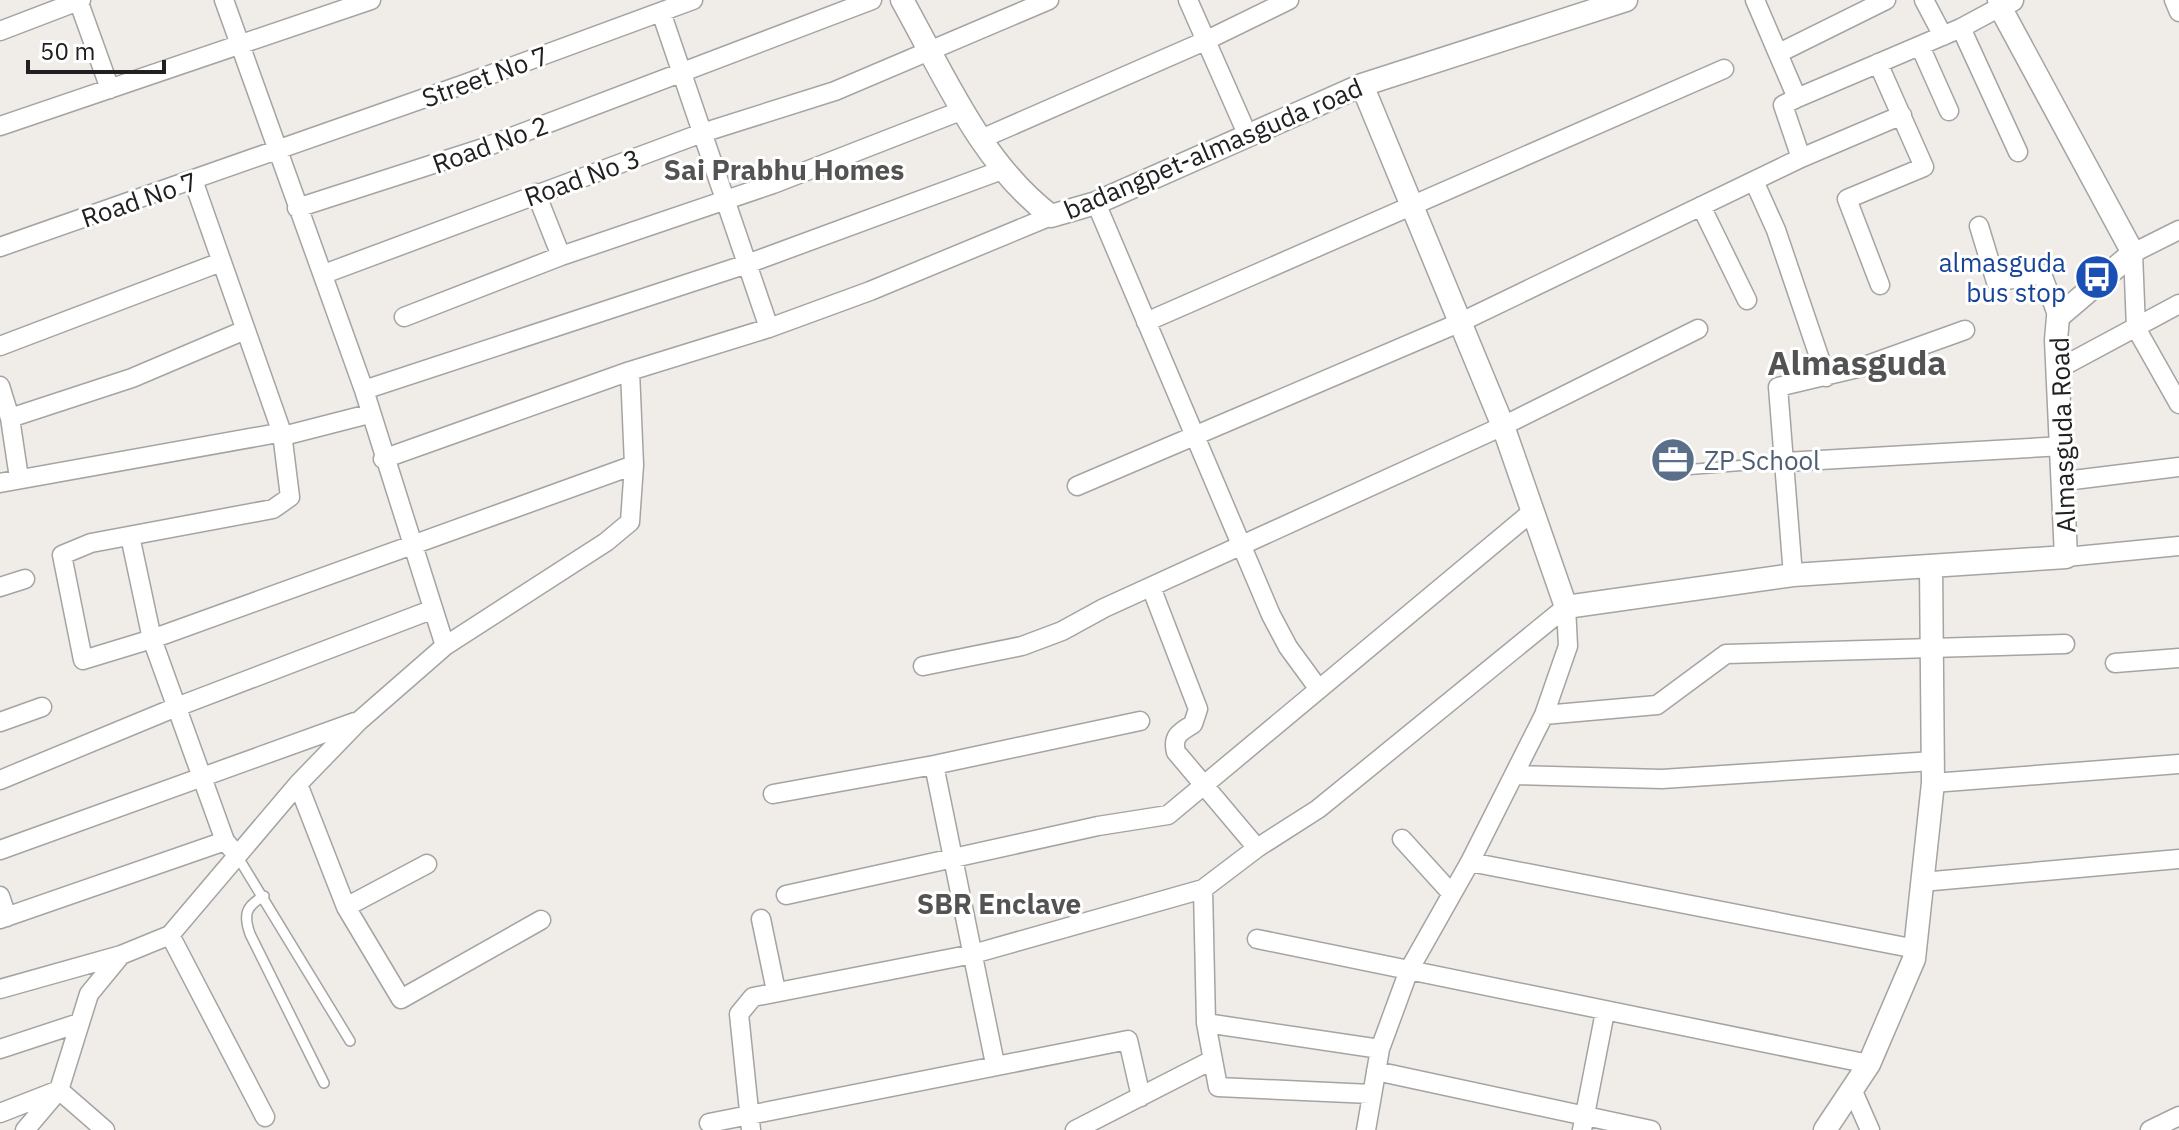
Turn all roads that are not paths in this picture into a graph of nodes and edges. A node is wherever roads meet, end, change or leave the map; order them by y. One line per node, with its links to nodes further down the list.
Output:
1 (79, 0): 19 (street); 30 (street)
2 (224, 0): 22 (street)
3 (371, 0): 22 (street)
4 (693, 0): 16 (street, Street No 7)
5 (872, 0): 28 (street, Road No 2)
6 (902, 0): 24 (street, badangpet-almasguda road)
7 (1049, 0): 24 (street, Road No 3)
8 (1188, 0): 21 (street)
9 (1289, 0): 21 (street)
10 (1626, 0): 29 (street, badangpet-almasguda road)
11 (1755, 0): 25 (street)
12 (1886, 0): 25 (street)
13 (1924, 0): 20 (street)
14 (2174, 0): 17 (street)
15 (2003, 2): 18 (street); 55 (street)
16 (661, 12): 28 (street); 39 (street, Street No 7)
17 (2179, 12)
18 (1961, 28): 20 (street); 40 (street)
19 (0, 31)
20 (1943, 36): 23 (street)
21 (1205, 41): 37 (street); 38 (street)
22 (239, 44): 30 (street); 39 (street)
23 (1920, 46): 26 (street); 33 (street)
24 (931, 51): 32 (street, badangpet-almasguda road); 36 (street, Road No 3)
25 (1779, 53): 31 (street)
26 (1878, 63): 31 (street); 34 (street)
27 (1724, 69): 49 (street)
28 (679, 72): 36 (street); 50 (street, Road No 2)
29 (1362, 85): 37 (street, badangpet-almasguda road); 49 (street)
30 (110, 89): 35 (street)
31 (1797, 98): 41 (street)
32 (963, 110): 38 (street, badangpet-almasguda road); 46 (street)
33 (1949, 111)
34 (1902, 115): 41 (street); 60 (street)
35 (0, 126)
36 (702, 133): 45 (street, Road No 3); 46 (street)
37 (1248, 136): 47 (street, badangpet-almasguda road)
38 (981, 139): 42 (street, badangpet-almasguda road)
39 (277, 148): 43 (street, Road No 7); 50 (street)
40 (2018, 152)
41 (1801, 158): 44 (street)
42 (1002, 170): 51 (street, badangpet-almasguda road); 58 (street)
43 (193, 180): 54 (street, Road No 7); 57 (street)
44 (1754, 181): 48 (street); 75 (street)
45 (536, 193): 56 (street); 59 (street, Road No 3)
46 (725, 199): 56 (street); 58 (street)
47 (1096, 203): 51 (street, badangpet-almasguda road); 65 (street)
48 (1701, 206): 61 (street); 66 (street)
49 (1411, 207): 65 (street); 66 (street)
50 (297, 208): 59 (street)
51 (1051, 216): 67 (street)
52 (1979, 226): 64 (street)
53 (2179, 230): 55 (street)
54 (0, 247)
55 (2133, 253): 64 (street, Almasguda Road); 68 (street)
56 (561, 256): 63 (street)
57 (221, 262): 70 (street); 72 (street)
58 (747, 264): 67 (street); 77 (street)
59 (324, 274): 77 (street)
60 (1880, 285)
61 (1747, 300)
62 (2179, 304): 68 (street)
63 (404, 317)
64 (2058, 317): 73 (street, Almasguda Road)
65 (1146, 322): 83 (street)
66 (1461, 322): 81 (street); 83 (street)
67 (769, 328): 74 (street)
68 (2136, 328): 73 (street); 78 (street)
69 (1698, 329): 81 (street)
70 (245, 330): 80 (street); 82 (street)
71 (1965, 330): 75 (street)
72 (0, 346)
73 (2058, 369): 84 (street, Almasguda Road)
74 (630, 371): 85 (street); 87 (street)
75 (1826, 377): 86 (street)
76 (0, 386): 80 (street)
77 (364, 390): 79 (street)
78 (2179, 404)
79 (369, 414): 82 (street); 85 (street)
80 (10, 418): 90 (street)
81 (1503, 426): 94 (street); 97 (street)
82 (282, 433): 90 (street); 95 (street)
83 (1192, 436): 93 (street); 97 (street)
84 (2063, 446): 86 (street); 91 (street, Almasguda Road)
85 (383, 459): 96 (street)
86 (1785, 462): 89 (lane); 101 (street)
87 (634, 465): 96 (street); 109 (street)
88 (2179, 467): 91 (street)
89 (1683, 470)
90 (19, 478): 92 (street)
91 (2065, 481): 99 (street, Almasguda Road)
92 (0, 483)
93 (1077, 486)
94 (1533, 511): 105 (street); 114 (street)
95 (130, 536): 107 (street); 107 (street)
96 (410, 544): 106 (street); 107 (street)
97 (1241, 546): 104 (street); 114 (street)
98 (2179, 546): 99 (street)
99 (2066, 557): 100 (street, Almasguda Road)
100 (1931, 566): 101 (street, Almasguda Road); 110 (street)
101 (1793, 575): 105 (street, Almasguda Road)
102 (25, 579): 103 (street)
103 (0, 587)
104 (1151, 587): 113 (street); 129 (street)
105 (1566, 607): 117 (street); 133 (street)
106 (431, 610): 109 (street); 116 (street)
107 (152, 639): 116 (street)
108 (2065, 644): 110 (street)
109 (445, 646): 118 (street)
110 (1932, 649): 117 (street); 121 (street)
111 (2179, 658): 112 (street)
112 (2115, 663)
113 (923, 666)
114 (1318, 688): 129 (street)
115 (42, 707): 120 (street)
116 (174, 708): 125 (street); 126 (street)
117 (1544, 715): 124 (street)
118 (359, 721): 125 (street); 128 (street)
119 (1140, 721): 123 (street)
120 (0, 722)
121 (1933, 761): 124 (street); 127 (street)
122 (2179, 764): 127 (street)
123 (934, 765): 130 (street); 136 (street)
124 (1514, 775): 137 (street)
125 (201, 778): 132 (street); 134 (street)
126 (0, 780)
127 (1933, 783): 139 (street)
128 (298, 784): 132 (street); 145 (street)
129 (1203, 786): 133 (street); 136 (street)
130 (773, 794)
131 (1402, 839): 141 (street)
132 (231, 848): 144 (lane); 146 (street); 149 (street)
133 (1257, 848): 140 (street)
134 (0, 850)
135 (2179, 859): 139 (street)
136 (954, 860): 142 (street); 152 (street)
137 (1470, 862): 141 (street); 151 (street)
138 (427, 864): 145 (street)
139 (1922, 882): 151 (street)
140 (1203, 889): 152 (street); 159 (street)
141 (1452, 894): 154 (street)
142 (786, 895)
143 (0, 896): 146 (street)
144 (264, 896): 160 (lane); 167 (lane)
145 (346, 907): 148 (street)
146 (4, 918)
147 (761, 919): 156 (street)
148 (541, 920)
149 (170, 935): 153 (street); 174 (street)
150 (1257, 939): 154 (street)
151 (1916, 949): 165 (street)
152 (973, 954): 156 (street); 164 (street)
153 (121, 955): 155 (street); 158 (street)
154 (1409, 970): 157 (street); 162 (street)
155 (0, 989)
156 (776, 991): 175 (street)
157 (1605, 1012): 165 (street); 177 (street)
158 (79, 1023): 161 (street); 169 (street)
159 (1206, 1023): 162 (street); 163 (street)
160 (350, 1041)
161 (0, 1049)
162 (1380, 1049): 166 (street)
163 (1210, 1061): 170 (street); 171 (street)
164 (995, 1064): 171 (street); 175 (street)
165 (1869, 1064): 168 (street)
166 (1376, 1071): 170 (street); 177 (street)
167 (324, 1083)
168 (1852, 1089): 183 (street); 184 (street)
169 (59, 1090): 172 (street); 178 (street); 179 (street)
170 (1371, 1094): 181 (street)
171 (1141, 1097): 180 (street)
172 (0, 1113)
173 (2179, 1116): 185 (street)
174 (265, 1117)
175 (750, 1122): 176 (street)
176 (709, 1123)
177 (1583, 1123): 182 (street)
178 (25, 1130)
179 (105, 1130)
180 (1075, 1130)
181 (1366, 1130)
182 (1651, 1130)
183 (1825, 1130)
184 (1870, 1130)
185 (2150, 1130)

